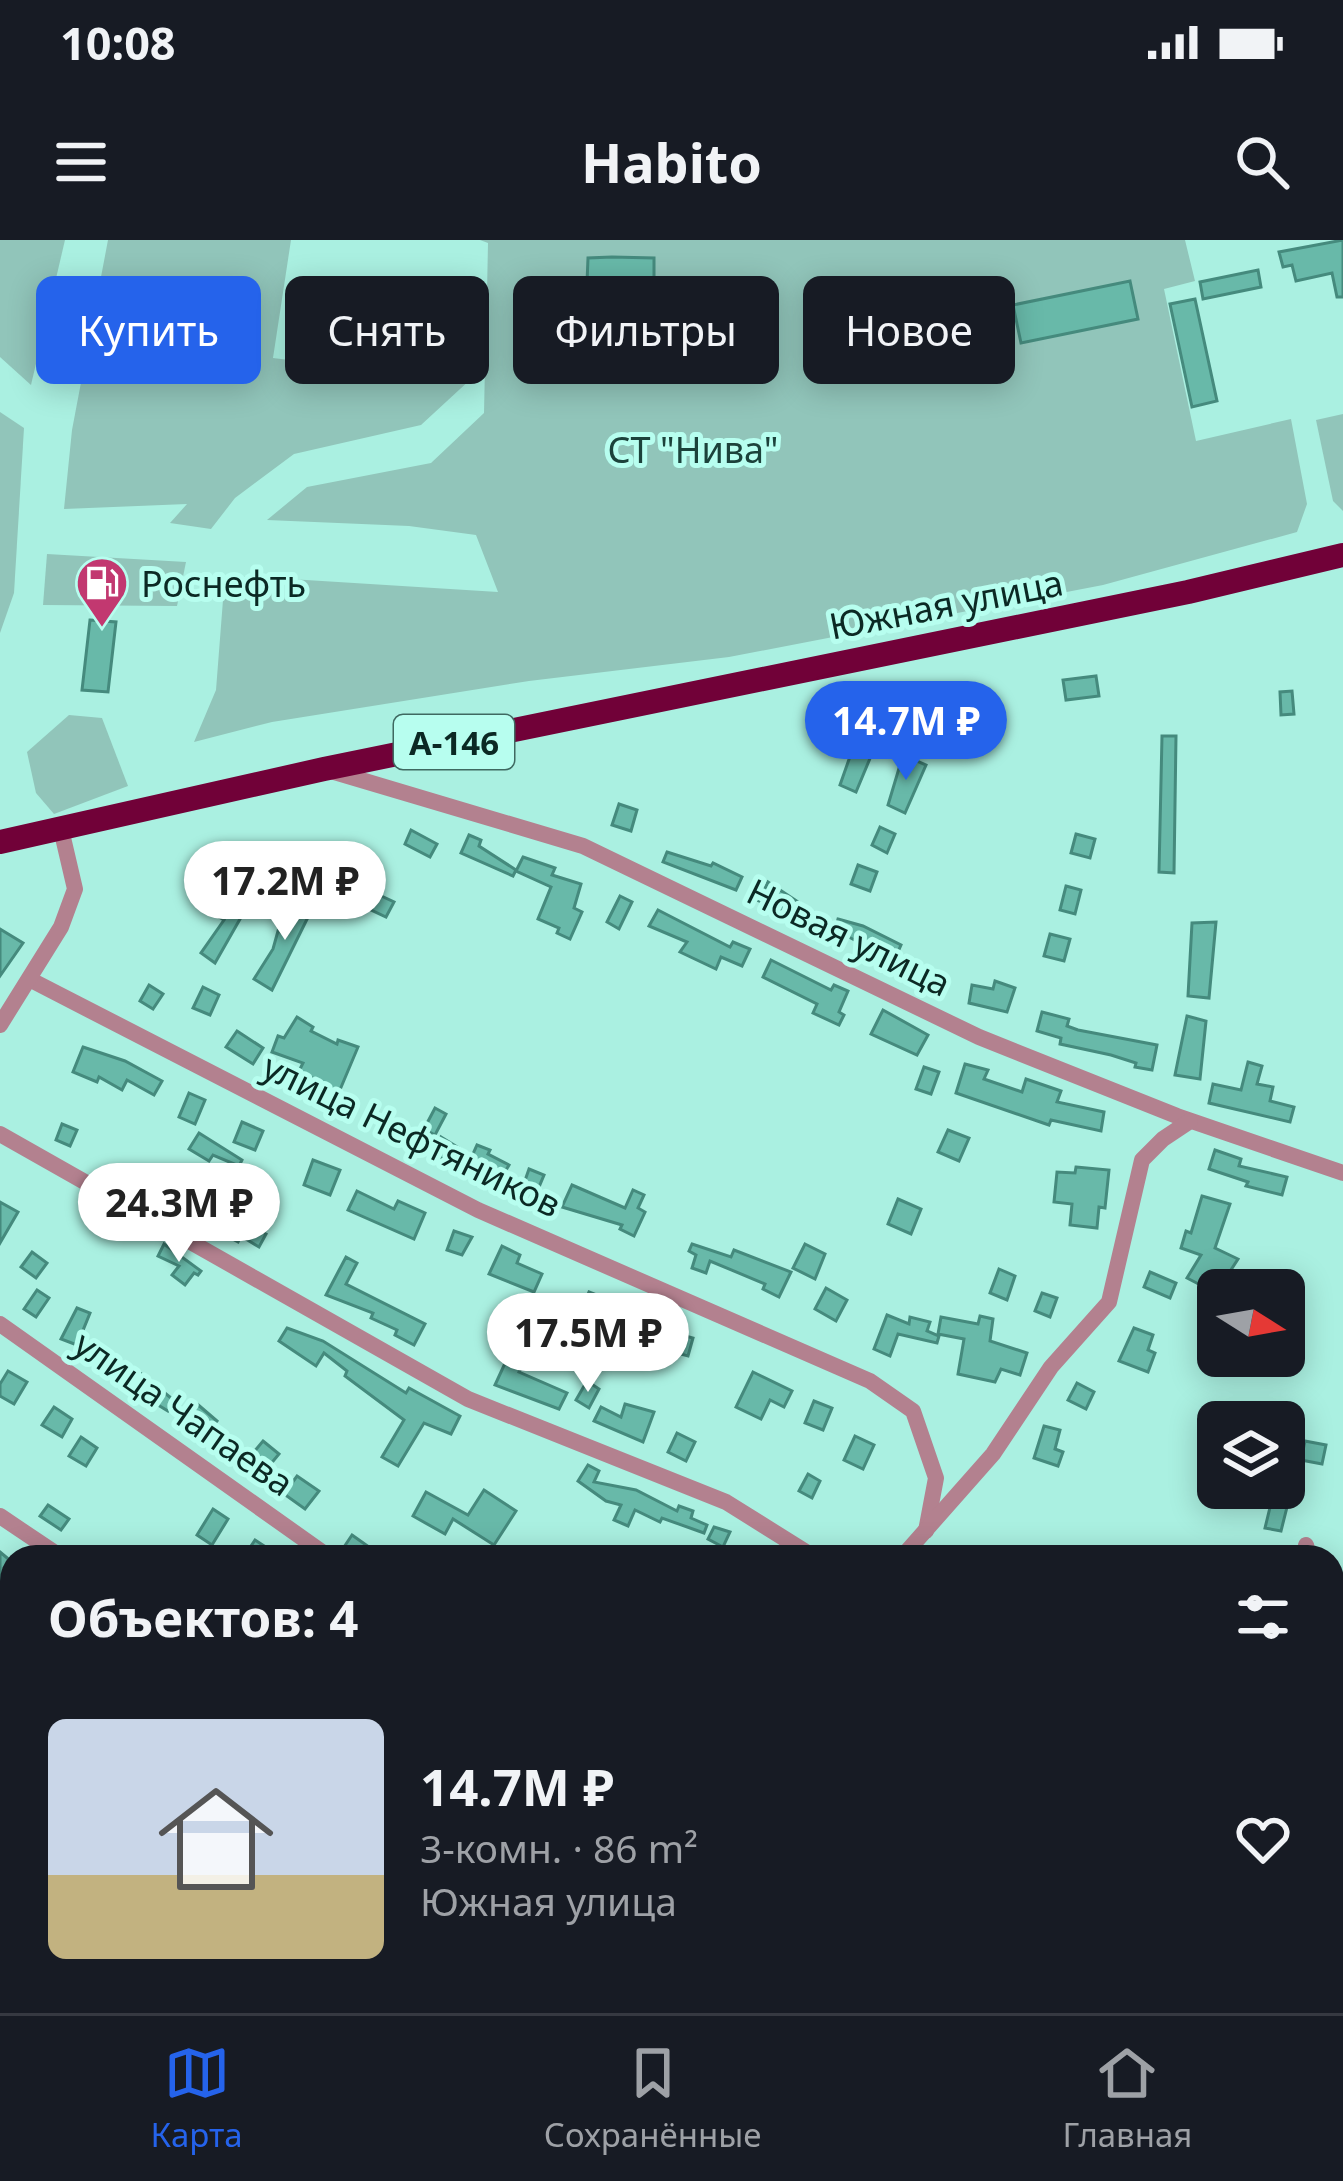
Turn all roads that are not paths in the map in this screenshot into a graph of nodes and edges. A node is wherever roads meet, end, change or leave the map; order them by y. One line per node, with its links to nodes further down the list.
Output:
1 (1343, 555): 2 (highway, Южная улица / А-146)
2 (324, 770): 3 (highway, Южная улица / А-146); 7 (street, Новая улица)
3 (61, 829): 4 (highway, Южная улица / А-146); 5 (street)
4 (0, 842)
5 (31, 980): 6 (street); 12 (street, улица Нефтяников)
6 (0, 1025)
7 (1190, 1121): 9 (street, Новая улица); 12 (street)
8 (0, 1134): 15 (street)
9 (1343, 1172)
10 (0, 1324): 14 (street, улица Чапаева)
11 (0, 1516): 13 (street)
12 (926, 1531): 16 (street)
13 (44, 1545)
14 (312, 1545)
15 (795, 1545)
16 (913, 1545)

